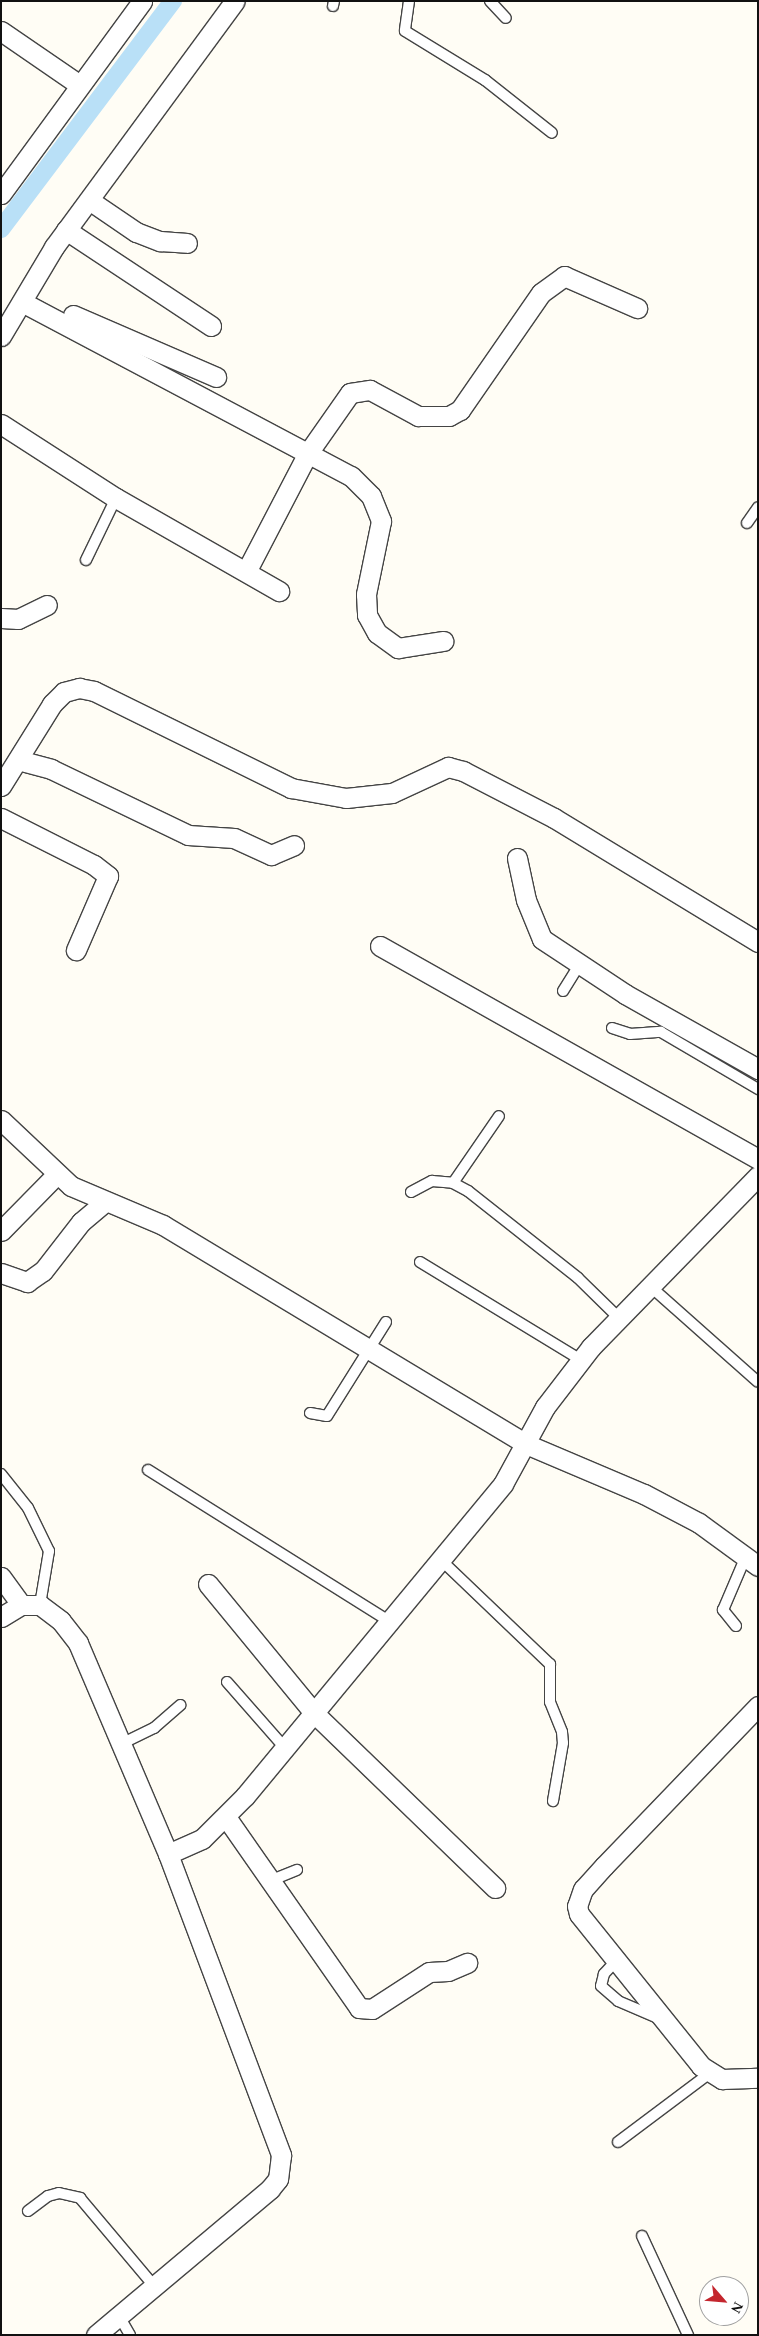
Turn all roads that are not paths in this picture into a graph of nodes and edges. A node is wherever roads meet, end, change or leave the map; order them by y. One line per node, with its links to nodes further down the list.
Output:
1 (142, 1): 7 (street)
2 (235, 1): 10 (street)
3 (408, 1): 8 (lane)
4 (490, 1): 5 (lane)
5 (506, 18)
6 (1, 31): 7 (street)
7 (78, 84): 9 (street)
8 (552, 133)
9 (1, 194)
10 (89, 200): 11 (street); 12 (street)
11 (66, 230): 13 (street); 15 (street)
12 (187, 243)
13 (30, 306): 16 (street); 17 (street); 19 (street)
14 (637, 308): 19 (street)
15 (211, 326)
16 (1, 336)
17 (216, 377)
18 (1, 424): 20 (street)
19 (308, 453): 24 (street); 28 (street)
20 (116, 498): 23 (lane); 24 (street)
21 (758, 507): 22 (lane)
22 (747, 523)
23 (86, 560)
24 (246, 570): 25 (street)
25 (279, 591)
26 (47, 605): 27 (street)
27 (1, 618)
28 (443, 642)
29 (18, 760): 30 (street); 32 (street); 34 (street)
30 (1, 786)
31 (1, 818): 36 (street)
32 (294, 845)
33 (517, 858): 37 (street)
34 (758, 942)
35 (380, 946): 44 (street)
36 (76, 950)
37 (579, 965): 38 (lane); 40 (street)
38 (563, 991)
39 (612, 1028): 41 (lane)
40 (758, 1069)
41 (758, 1089)
42 (499, 1116): 47 (lane)
43 (1, 1120): 45 (street)
44 (758, 1159)
45 (57, 1174): 49 (street); 50 (street)
46 (758, 1176): 53 (street)
47 (452, 1183): 48 (lane); 54 (lane)
48 (411, 1192)
49 (105, 1202): 52 (street); 56 (street)
50 (1, 1231)
51 (420, 1262): 57 (lane)
52 (1, 1273)
53 (650, 1286): 54 (street); 58 (lane)
54 (619, 1318): 57 (street)
55 (386, 1322): 56 (lane)
56 (371, 1347): 59 (lane); 60 (street)
57 (581, 1360): 60 (street)
58 (758, 1382)
59 (310, 1413)
60 (526, 1444): 63 (street); 64 (street)
61 (148, 1470): 70 (lane)
62 (1, 1474): 68 (lane)
63 (441, 1560): 70 (street); 78 (lane)
64 (752, 1561): 71 (lane)
65 (1, 1577): 67 (street)
66 (208, 1584): 75 (street)
67 (22, 1605): 68 (street); 69 (street)
68 (40, 1605): 76 (street)
69 (1, 1617)
70 (389, 1621): 75 (street)
71 (736, 1626)
72 (227, 1682): 77 (lane)
73 (180, 1706): 76 (lane)
74 (758, 1706): 84 (street)
75 (314, 1712): 77 (street); 83 (street)
76 (121, 1744): 80 (street)
77 (285, 1748): 79 (street)
78 (553, 1801)
79 (226, 1817): 80 (street); 82 (street)
80 (168, 1854): 92 (street)
81 (297, 1870): 82 (lane)
82 (272, 1880): 85 (street)
83 (494, 1888)
84 (616, 1962): 86 (street); 86 (lane)
85 (467, 1963)
86 (664, 2021): 87 (street)
87 (710, 2073): 88 (street); 89 (lane)
88 (758, 2078)
89 (618, 2142)
90 (28, 2211): 92 (lane)
91 (642, 2236): 96 (lane)
92 (154, 2286): 93 (street)
93 (119, 2316): 94 (street); 95 (lane)
94 (96, 2335)
95 (130, 2335)
96 (688, 2335)

